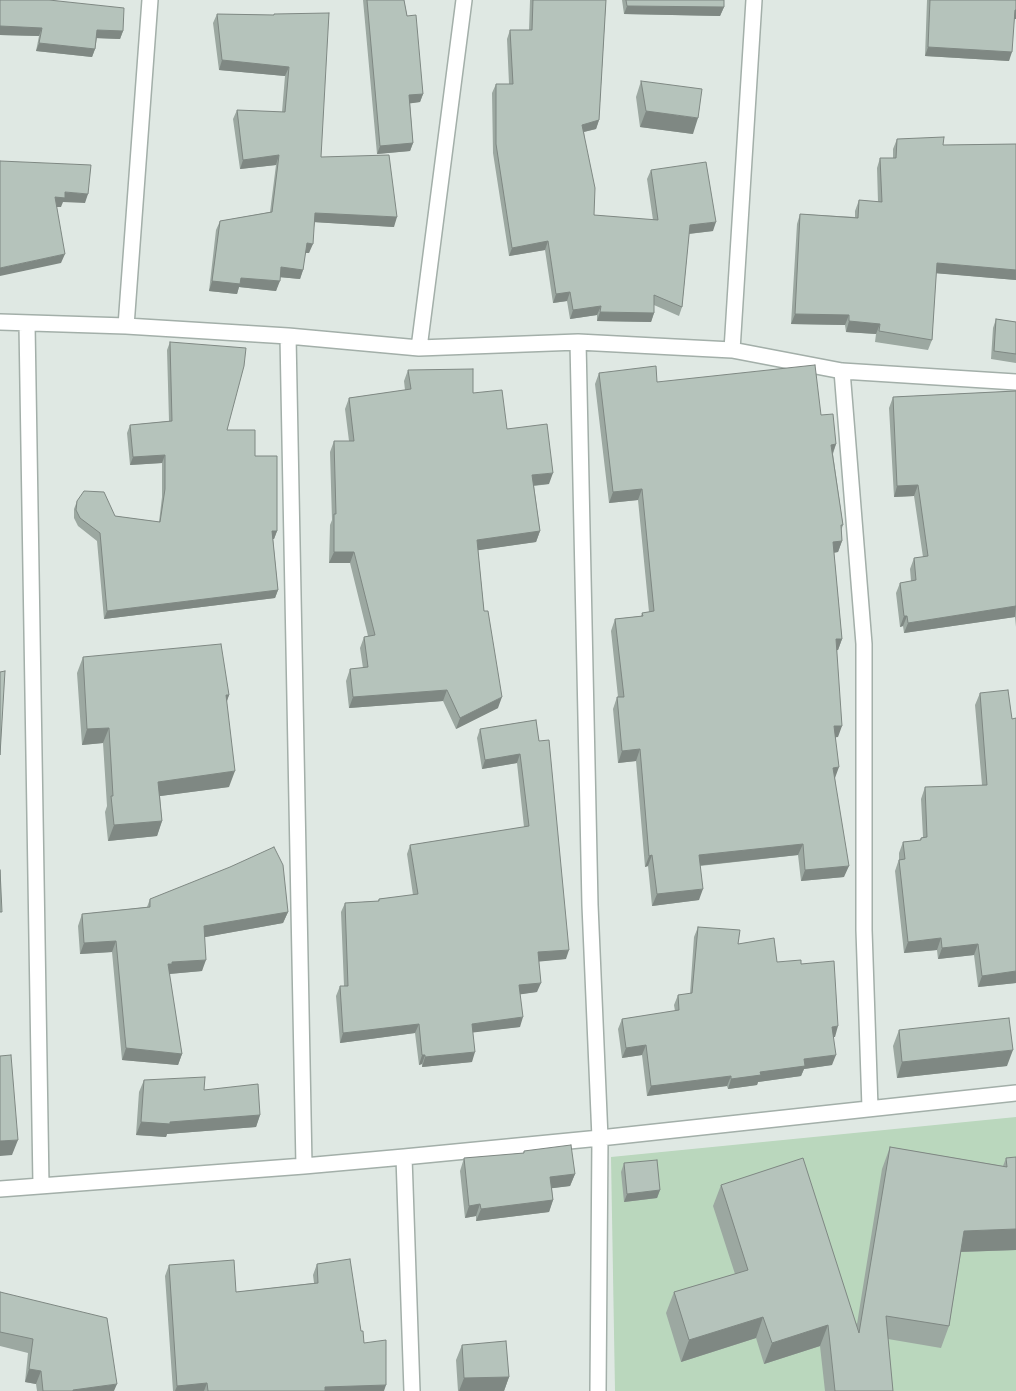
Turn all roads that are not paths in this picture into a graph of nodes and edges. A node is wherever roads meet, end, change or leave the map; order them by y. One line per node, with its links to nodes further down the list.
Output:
1 (150, 0): 6 (street)
2 (464, 0): 9 (street)
3 (754, 0): 10 (street)
4 (0, 322): 5 (street)
5 (27, 324): 6 (street); 18 (street)
6 (126, 326): 7 (street)
7 (288, 336): 9 (street); 17 (street)
8 (578, 342): 9 (street); 10 (street); 15 (street)
9 (419, 348)
10 (732, 350): 11 (street)
11 (842, 372): 12 (street); 14 (street)
12 (1016, 382)
13 (1016, 1093): 14 (street)
14 (870, 1108): 15 (street)
15 (600, 1138): 16 (street); 21 (street)
16 (404, 1157): 17 (street); 20 (street)
17 (304, 1166): 18 (street)
18 (41, 1185): 19 (street)
19 (0, 1189)
20 (412, 1391)
21 (598, 1391)

